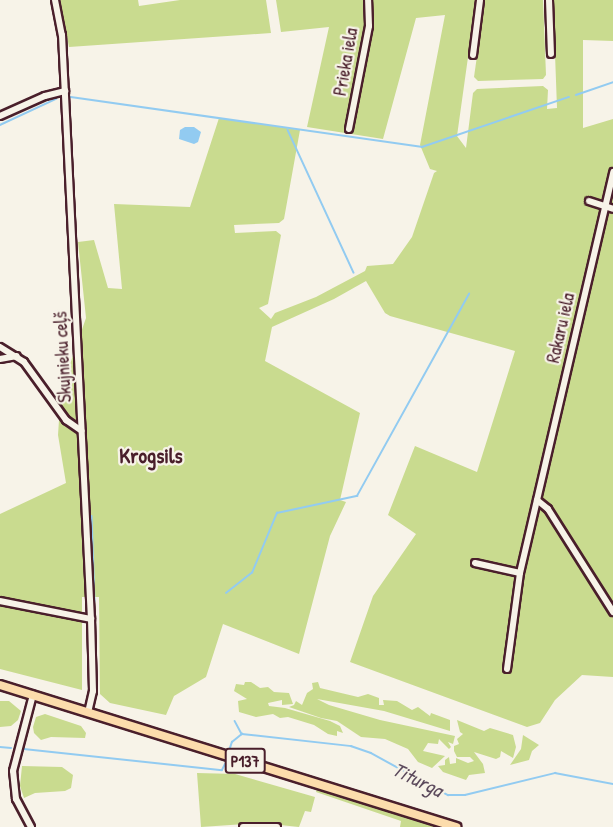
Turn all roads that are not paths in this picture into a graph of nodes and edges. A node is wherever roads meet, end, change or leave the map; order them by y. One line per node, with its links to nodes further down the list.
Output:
1 (55, 0): 7 (street, Skujnieku ceļš)
2 (368, 0): 9 (street, Prieka iela)
3 (480, 0): 6 (street)
4 (549, 0): 5 (street)
5 (551, 54)
6 (473, 55)
7 (65, 91): 8 (street); 17 (street, Skujnieku ceļš)
8 (0, 116)
9 (349, 129)
10 (613, 172): 12 (street, Rakaru iela)
11 (589, 201): 12 (street)
12 (605, 207): 13 (street); 18 (street, Rakaru iela)
13 (613, 209)
14 (0, 347): 15 (street)
15 (17, 356): 16 (street); 17 (street)
16 (0, 359)
17 (82, 431): 23 (street, Skujnieku ceļš)
18 (537, 500): 20 (street, Rakaru iela); 22 (street)
19 (475, 563): 20 (street)
20 (520, 573): 24 (street, Rakaru iela)
21 (0, 601): 23 (street)
22 (613, 612)
23 (91, 619): 27 (street, Skujnieku ceļš)
24 (507, 669)
25 (0, 684): 26 (main road, P137)
26 (33, 695): 27 (main road, P137); 28 (street)
27 (88, 712): 31 (main road, P137)
28 (31, 827)
29 (243, 827): 30 (street)
30 (277, 827)
31 (456, 827)

